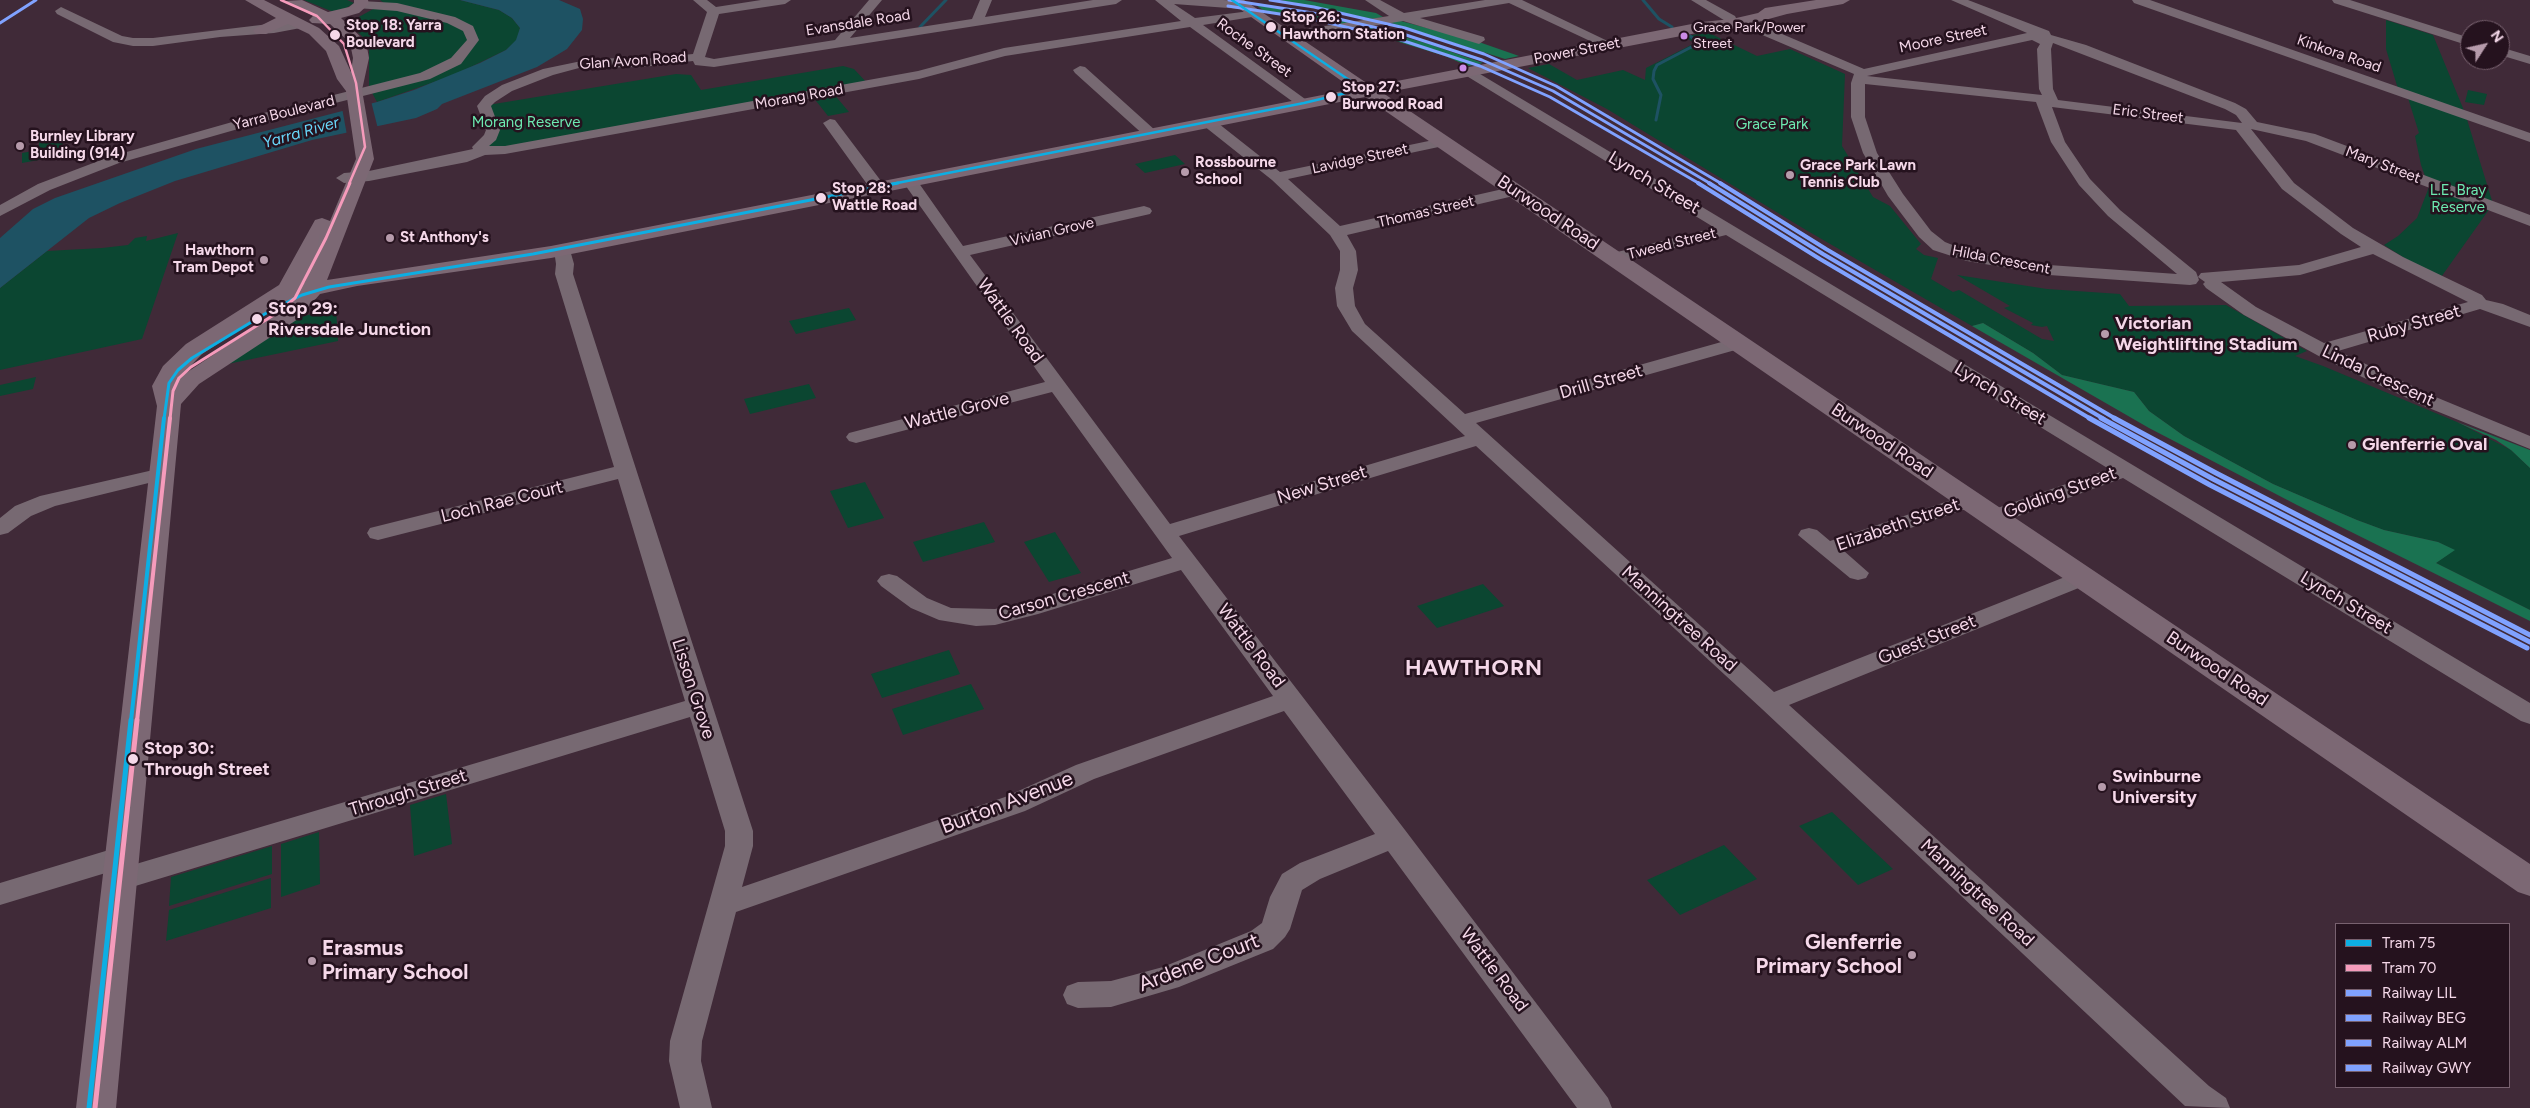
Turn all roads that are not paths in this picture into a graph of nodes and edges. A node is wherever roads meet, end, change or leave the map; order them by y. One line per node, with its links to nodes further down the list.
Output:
1 (252, 0): 27 (main road)
2 (291, 0): 25 (main road)
3 (699, 0): 21 (street)
4 (785, 0): 21 (street)
5 (876, 0): 35 (street)
6 (986, 0): 28 (street)
7 (1042, 0): 23 (street)
8 (1116, 0): 23 (street, Evansdale Road)
9 (1161, 0): 29 (street, Roche Street)
10 (1172, 0): 20 (street)
11 (1373, 0): 24 (street)
12 (1514, 0): 17 (street); 36 (street)
13 (1843, 0): 26 (main road, Power Street)
14 (1957, 0): 32 (street, Mary Street)
15 (2138, 0): 51 (street, Kinkora Road)
16 (2338, 0): 33 (street)
17 (1492, 1): 24 (street)
18 (1702, 2): 26 (street)
19 (360, 4): 25 (main road); 59 (street, Yarra Boulevard)
20 (1242, 5): 29 (street, Morang Road); 31 (main road, Burwood Road)
21 (714, 11): 38 (street)
22 (61, 12): 30 (street)
23 (1034, 16): 28 (street, Evansdale Road)
24 (1406, 16): 31 (street); 34 (street)
25 (334, 20): 27 (main road); 43 (main road)
26 (1741, 20): 36 (main road, Power Street); 42 (street)
27 (296, 21): 30 (main road); 43 (main road)
28 (977, 22): 35 (street, Evansdale Road)
29 (1193, 24): 46 (street, Roche Street); 53 (street, Morang Road)
30 (261, 30)
31 (1289, 37): 44 (main road, Burwood Road)
32 (2042, 39): 42 (street, Moore Street); 45 (street, Linda Crescent); 49 (street, Mary Street)
33 (2460, 39)
34 (1479, 40)
35 (840, 42): 38 (street, Evansdale Road)
36 (1606, 46): 41 (main road, Power Street)
37 (2510, 54): 39 (street)
38 (698, 57): 53 (street, Glan Avon Road)
39 (2530, 60)
40 (1080, 70): 50 (street)
41 (1470, 72): 44 (main road, Power Street); 62 (street, Lynch Street)
42 (1860, 76): 45 (street, Eric Street); 69 (street, Hilda Crescent)
43 (354, 90): 55 (main road)
44 (1369, 91): 46 (main road, Power Street); 52 (main road, Burwood Road)
45 (2047, 101): 49 (street, Eric Street); 69 (street, Linda Crescent)
46 (1305, 104): 48 (main road, Power Street)
47 (830, 123): 57 (street)
48 (1209, 123): 50 (main road, Power Street); 54 (street, Manningtree Road)
49 (2247, 126): 61 (street, Mary Street); 65 (street)
50 (1151, 134): 56 (main road, Power Street)
51 (2530, 138)
52 (1443, 142): 54 (street, Lavidge Street); 58 (main road, Burwood Road)
53 (483, 152): 55 (street, Morang Road)
54 (1277, 177): 63 (street, Manningtree Road)
55 (352, 178): 64 (main road); 71 (main road)
56 (911, 182): 57 (main road, Power Street); 67 (street, Wattle Road)
57 (878, 188): 66 (main road, Power Street)
58 (1516, 191): 63 (street, Thomas Street); 68 (main road, Burwood Road)
59 (0, 211)
60 (1144, 211): 67 (street, Vivian Grove)
61 (2530, 222)
62 (1729, 229): 68 (street, Tweed Street); 81 (street, Lynch Street)
63 (1336, 232): 78 (street, Manningtree Road)
64 (335, 234): 70 (main road); 71 (main road)
65 (2375, 248): 69 (street, Hilda Crescent); 72 (street)
66 (550, 252): 70 (main road, Power Street); 71 (main road, Power Street); 82 (street, Lisson Grove)
67 (960, 252): 76 (street, Wattle Road)
68 (1615, 258): 74 (main road, Burwood Road)
69 (2200, 279): 75 (street, Linda Crescent)
70 (357, 280): 71 (main road, Power Street)
71 (304, 290): 77 (main road); 77 (main road, Power Street)
72 (2478, 305): 73 (street); 75 (street, Ruby Street)
73 (2530, 323)
74 (1739, 343): 78 (street, Drill Street); 84 (main road, Burwood Road)
75 (2321, 350): 80 (street, Linda Crescent)
76 (1057, 385): 79 (street, Wattle Grove); 88 (street, Wattle Road)
77 (168, 410): 83 (main road)
78 (1471, 430): 88 (street, New Street); 96 (street, Manningtree Road)
79 (856, 437)
80 (2530, 444)
81 (2125, 470): 85 (street, Golding Street); 98 (street, Lynch Street)
82 (625, 471): 87 (street, Loch Rae Court); 97 (street, Lisson Grove)
83 (162, 474): 86 (street); 100 (main road)
84 (1969, 500): 85 (main road, Burwood Road); 90 (street, Elizabeth Street)
85 (1994, 517): 93 (main road, Burwood Road)
86 (0, 528)
87 (378, 533)
88 (1165, 533): 91 (street, Wattle Road)
89 (1809, 535): 90 (street, Elizabeth Street)
90 (1828, 550): 92 (street, Elizabeth Street)
91 (1185, 560): 94 (street, Carson Crescent); 95 (street, Wattle Road)
92 (1858, 573)
93 (2083, 578): 96 (street, Guest Street); 101 (main road, Burwood Road)
94 (890, 582)
95 (1291, 699): 99 (street, Wattle Road); 103 (street, Burton Avenue)
96 (1771, 703): 105 (street, Manningtree Road)
97 (698, 706): 100 (street, Through Street); 103 (street, Lisson Grove)
98 (2530, 715)
99 (1395, 837): 104 (street, Ardene Court); 108 (street, Wattle Road)
100 (121, 869): 102 (street, Through Street); 106 (main road)
101 (2530, 882)
102 (0, 894)
103 (723, 905): 107 (street, Lisson Grove)
104 (1078, 995)
105 (2206, 1104)
106 (96, 1108)
107 (696, 1108)
108 (1596, 1108)

